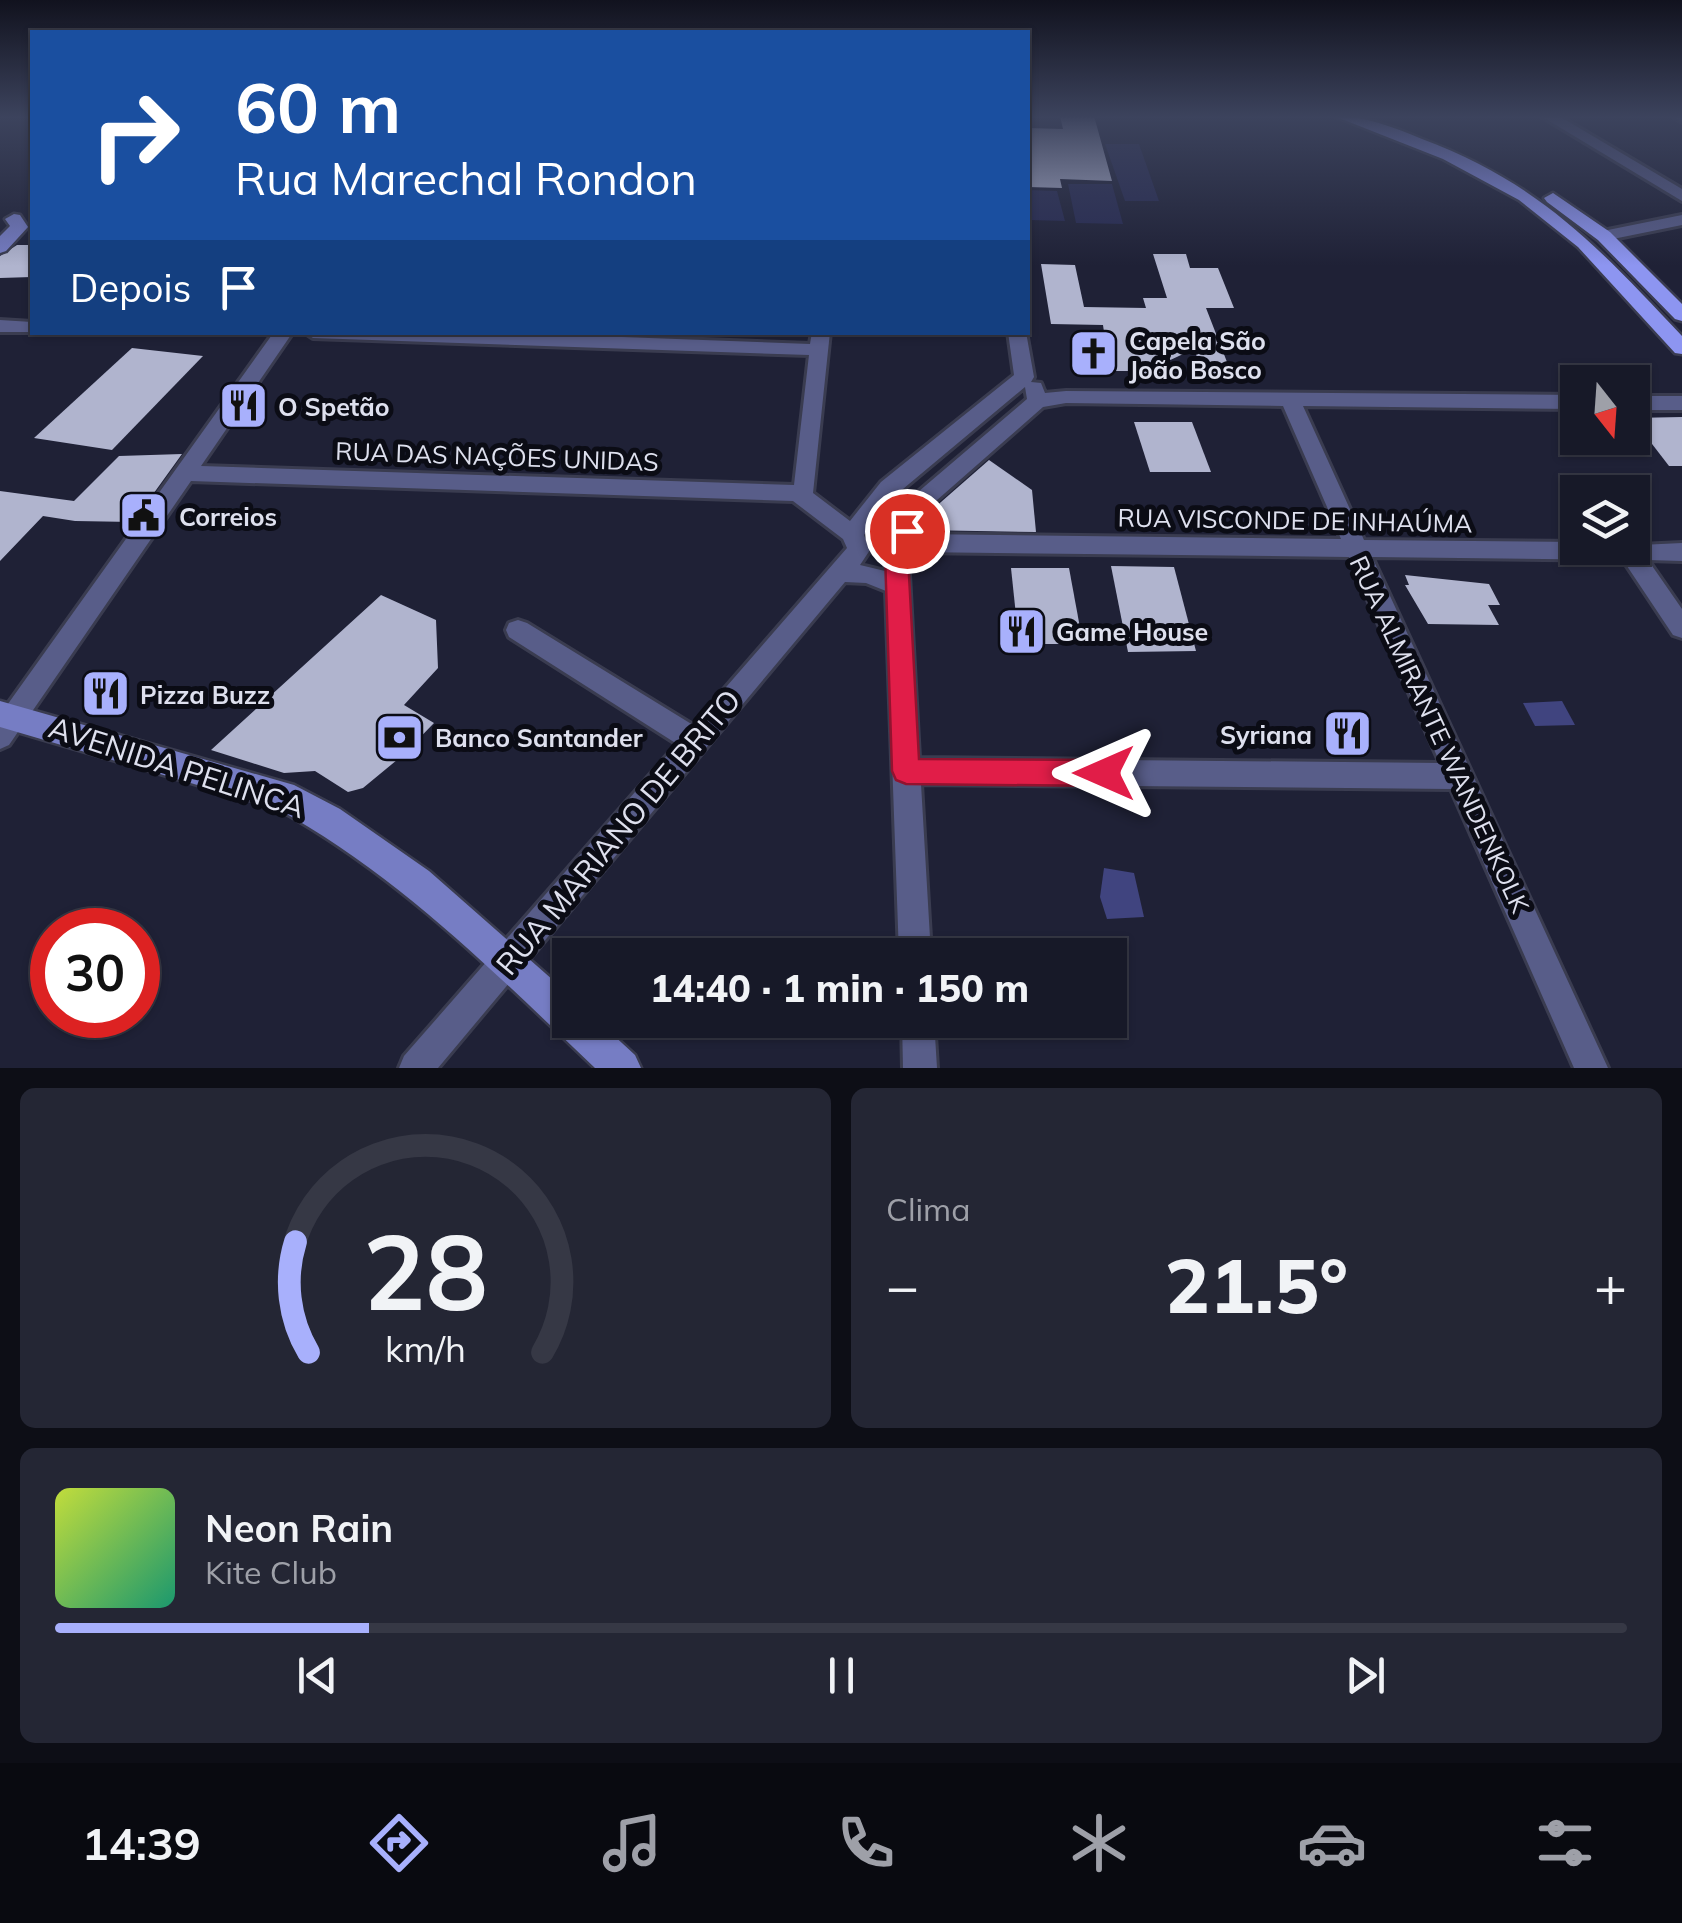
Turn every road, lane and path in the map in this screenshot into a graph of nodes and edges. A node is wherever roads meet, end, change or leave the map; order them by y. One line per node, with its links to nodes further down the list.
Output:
1 (1470, 166): 4 (main road)
2 (1497, 166): 8 (main road)
3 (1631, 166): 5 (street)
4 (1490, 175): 8 (main road); 17 (main road)
5 (1682, 196)
6 (15, 217): 9 (main road)
7 (1682, 220): 8 (street)
8 (1603, 236): 10 (main road)
9 (0, 248)
10 (1682, 315)
11 (0, 326): 12 (street)
12 (30, 327)
13 (282, 335): 23 (street)
14 (482, 335): 16 (street)
15 (1018, 335): 18 (street)
16 (820, 341): 24 (street)
17 (1682, 348)
18 (1032, 389): 19 (street); 25 (street, RUA MARIANO DE BRITO); 26 (street)
19 (1290, 400): 20 (street); 27 (street, RUA ALMIRANTE WANDENKOLK)
20 (1560, 402)
21 (1650, 403): 22 (street)
22 (1682, 403)
23 (187, 473): 24 (street, RUA DAS NAÇÕES UNIDAS); 36 (street)
24 (801, 491): 25 (street)
25 (859, 530): 26 (street); 26 (street); 32 (street, RUA MARIANO DE BRITO)
26 (901, 540): 27 (street, RUA VISCONDE DE INHAÚMA); 33 (street)
27 (1354, 549): 28 (street, RUA VISCONDE DE INHAÚMA); 39 (street, RUA ALMIRANTE WANDENKOLK)
28 (1560, 550)
29 (1650, 551): 30 (street, RUA VISCONDE DE INHAÚMA)
30 (1682, 552)
31 (1639, 565): 34 (street)
32 (840, 573): 33 (street); 37 (street, RUA MARIANO DE BRITO)
33 (898, 586): 38 (street)
34 (1682, 628)
35 (518, 630): 37 (street)
36 (5, 722): 41 (main road, AVENIDA PELINCA)
37 (694, 740): 41 (street, RUA MARIANO DE BRITO)
38 (906, 771): 39 (street); 40 (street)
39 (1461, 776): 46 (street, RUA ALMIRANTE WANDENKOLK)
40 (913, 938)
41 (507, 962): 43 (street, RUA MARIANO DE BRITO); 44 (main road, AVENIDA PELINCA)
42 (919, 1038): 45 (street)
43 (416, 1068)
44 (622, 1068)
45 (920, 1068)
46 (1591, 1068)

